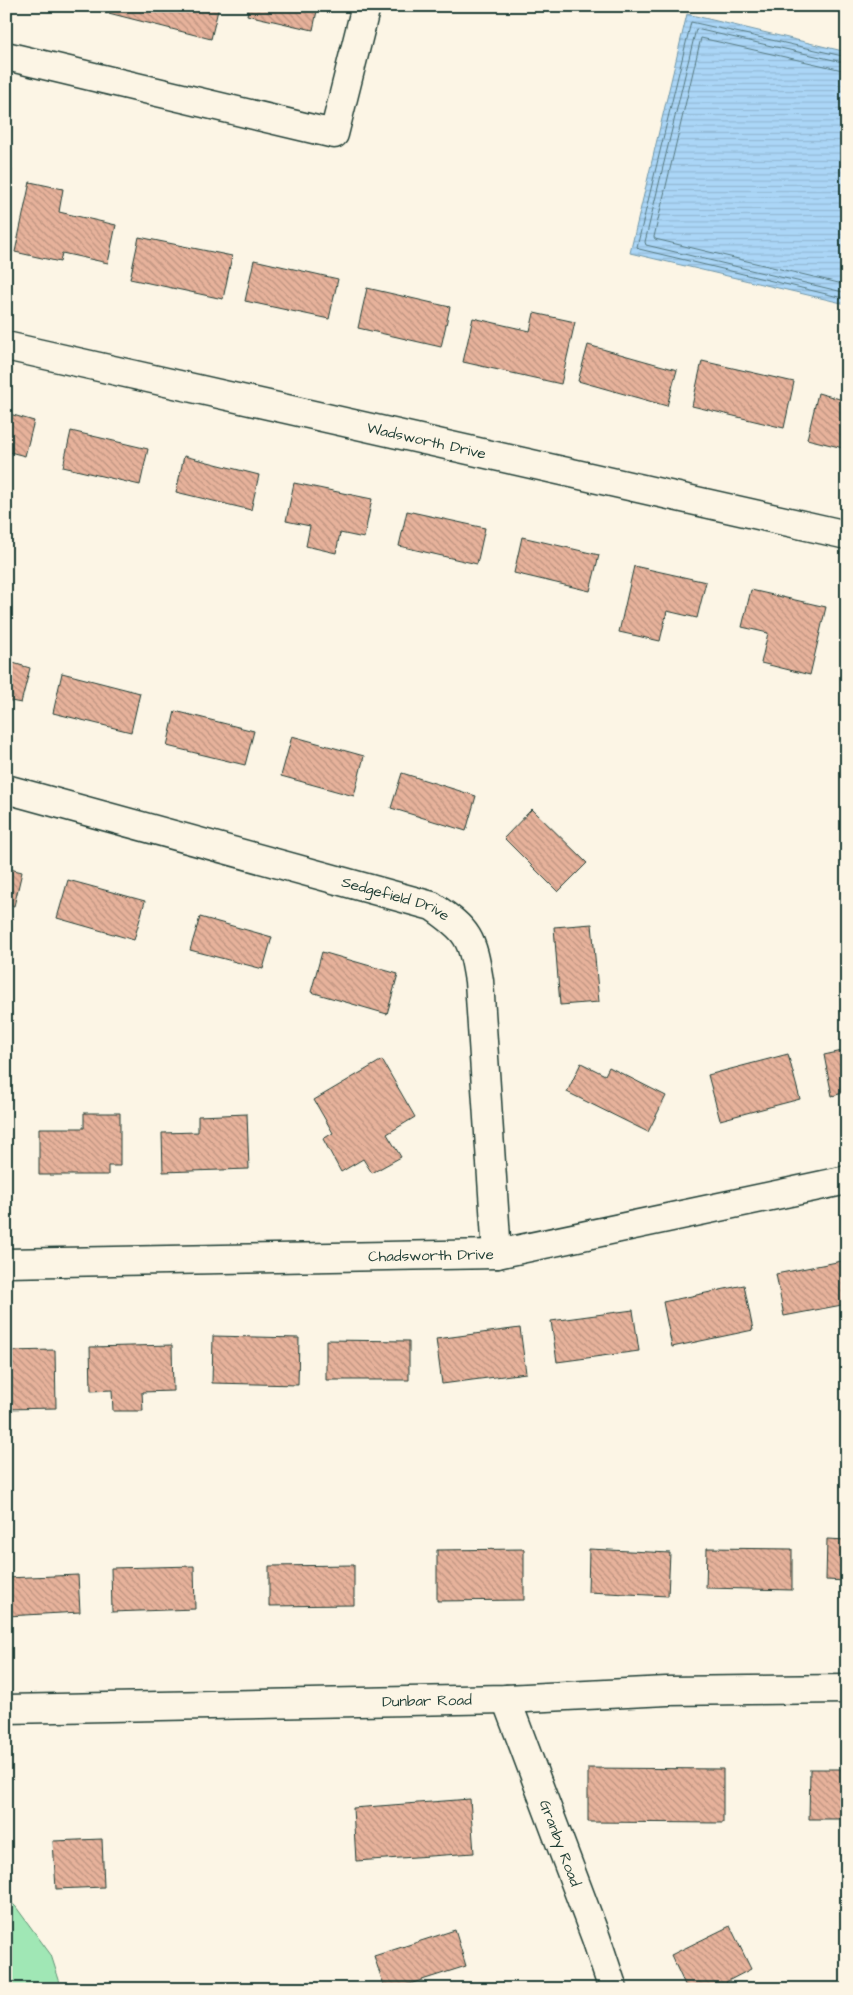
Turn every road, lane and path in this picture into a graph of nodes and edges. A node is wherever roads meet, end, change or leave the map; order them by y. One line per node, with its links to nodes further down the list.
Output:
1 (366, 6): 2 (street)
2 (6, 56)
3 (6, 346): 4 (street, Wadsworth Drive)
4 (847, 535)
5 (6, 789): 7 (street, Sedgefield Drive)
6 (847, 1180): 7 (street, Chadsworth Drive)
7 (498, 1254): 8 (street, Chadsworth Drive)
8 (6, 1263)
9 (847, 1689): 10 (street, Dunbar Road)
10 (506, 1699): 11 (street, Dunbar Road); 12 (street, Granby Road)
11 (6, 1708)
12 (613, 1989)

